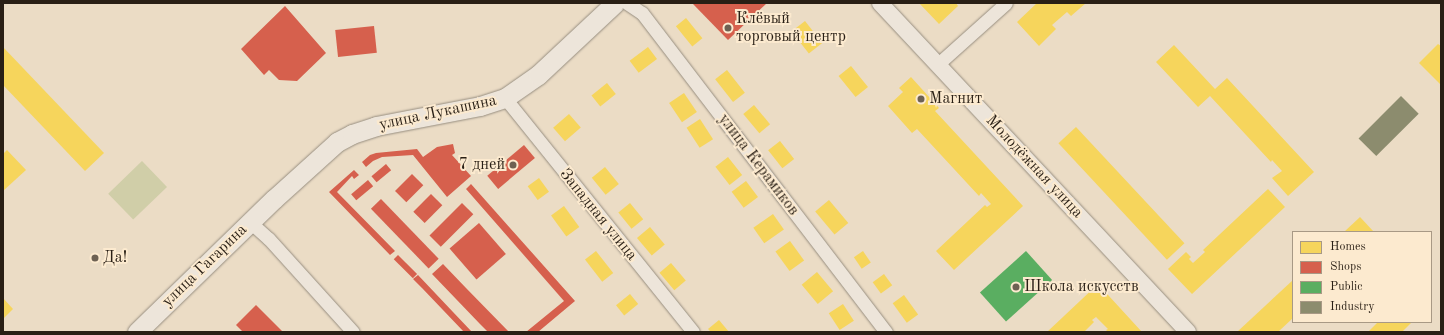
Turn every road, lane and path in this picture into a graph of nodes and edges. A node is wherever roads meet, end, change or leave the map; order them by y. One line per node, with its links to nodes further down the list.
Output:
1 (616, 3): 6 (main road, улица Лукашина)
2 (627, 3): 12 (street, улица Керамиков)
3 (880, 3): 5 (street, Молодёжная улица)
4 (1006, 3): 5 (street)
5 (938, 64): 13 (street, Молодёжная улица)
6 (505, 98): 7 (main road, улица Лукашина); 11 (street, Западная улица)
7 (274, 199): 8 (main road, улица Гагарина)
8 (250, 222): 9 (main road, улица Гагарина); 10 (street)
9 (137, 332)
10 (353, 332)
11 (693, 332)
12 (886, 332)
13 (1188, 332)

